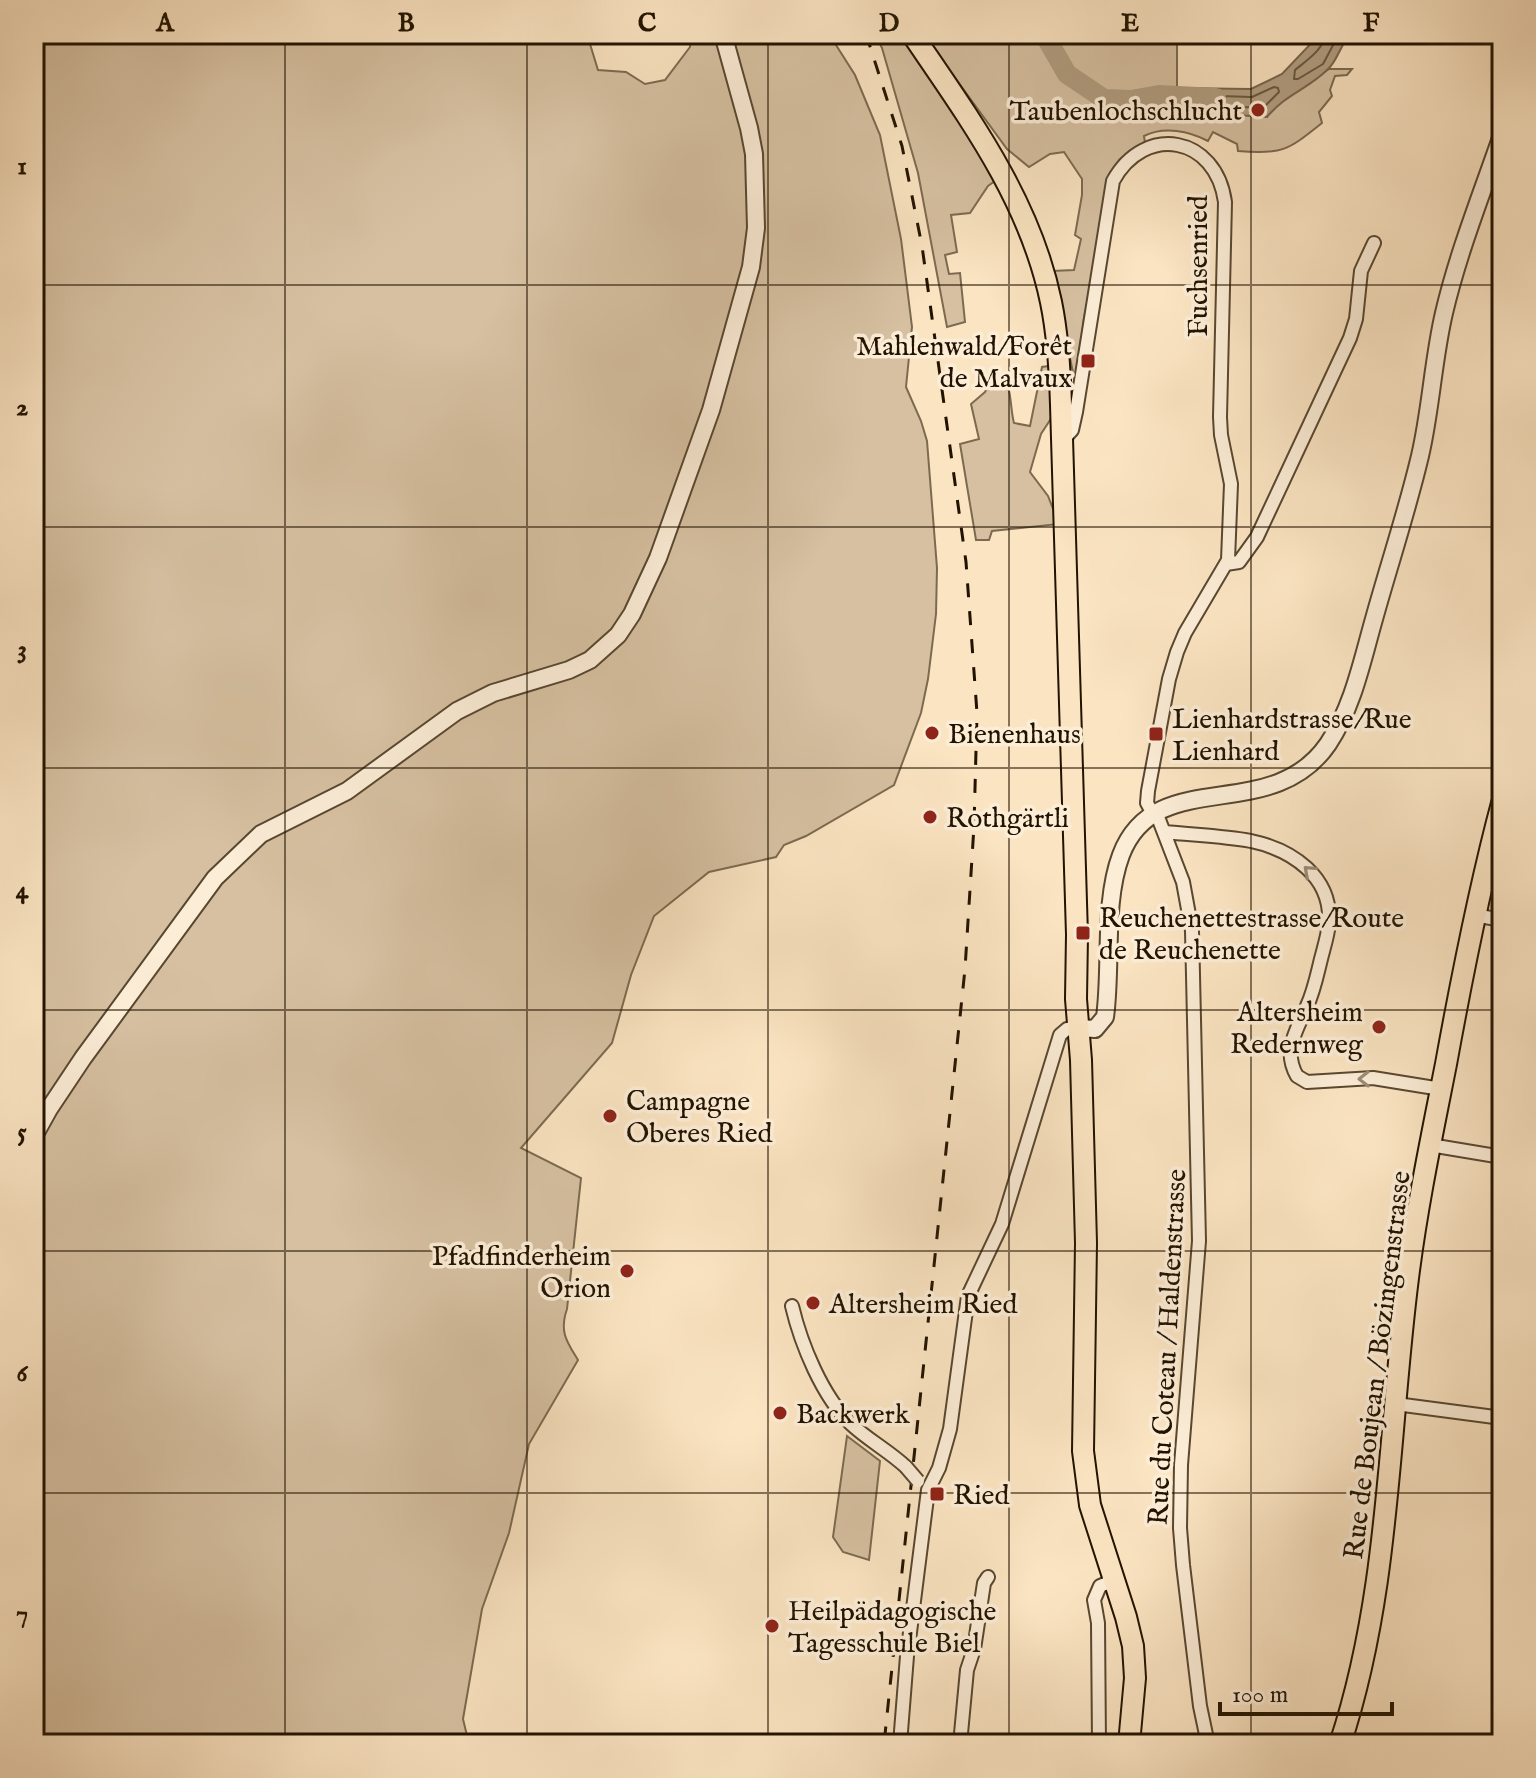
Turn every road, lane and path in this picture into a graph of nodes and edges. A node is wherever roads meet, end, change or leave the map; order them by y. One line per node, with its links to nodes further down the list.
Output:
1 (723, 34): 14 (street)
2 (912, 34): 5 (main road)
3 (1502, 135): 8 (street)
4 (1374, 243): 6 (street)
5 (1062, 441): 6 (street, Fuchsenried); 12 (main road)
6 (1226, 564): 8 (street)
7 (1502, 803): 10 (main road, Rue de Boujean / Bözingenstrasse)
8 (1154, 813): 9 (street, Rue du Coteau / Haldenstrasse); 12 (street)
9 (1165, 832): 13 (street, one-way to 9); 27 (street, Rue du Coteau / Haldenstrasse)
10 (1474, 915): 11 (street); 13 (main road, Rue de Boujean / Bözingenstrasse)
11 (1502, 920)
12 (1078, 1028): 20 (street); 22 (main road)
13 (1441, 1089): 15 (main road, Rue de Boujean / Bözingenstrasse)
14 (34, 1136)
15 (1430, 1145): 16 (street); 18 (main road, Rue de Boujean / Bözingenstrasse)
16 (1502, 1157)
17 (792, 1306): 20 (street, bridge)
18 (1396, 1404): 19 (street); 28 (main road, Rue de Boujean / Bözingenstrasse)
19 (1502, 1418)
20 (928, 1490): 23 (street)
21 (988, 1577): 24 (street)
22 (1115, 1580): 25 (street); 26 (main road)
23 (900, 1744)
24 (960, 1744)
25 (1099, 1744)
26 (1129, 1744)
27 (1208, 1744)
28 (1340, 1744)

